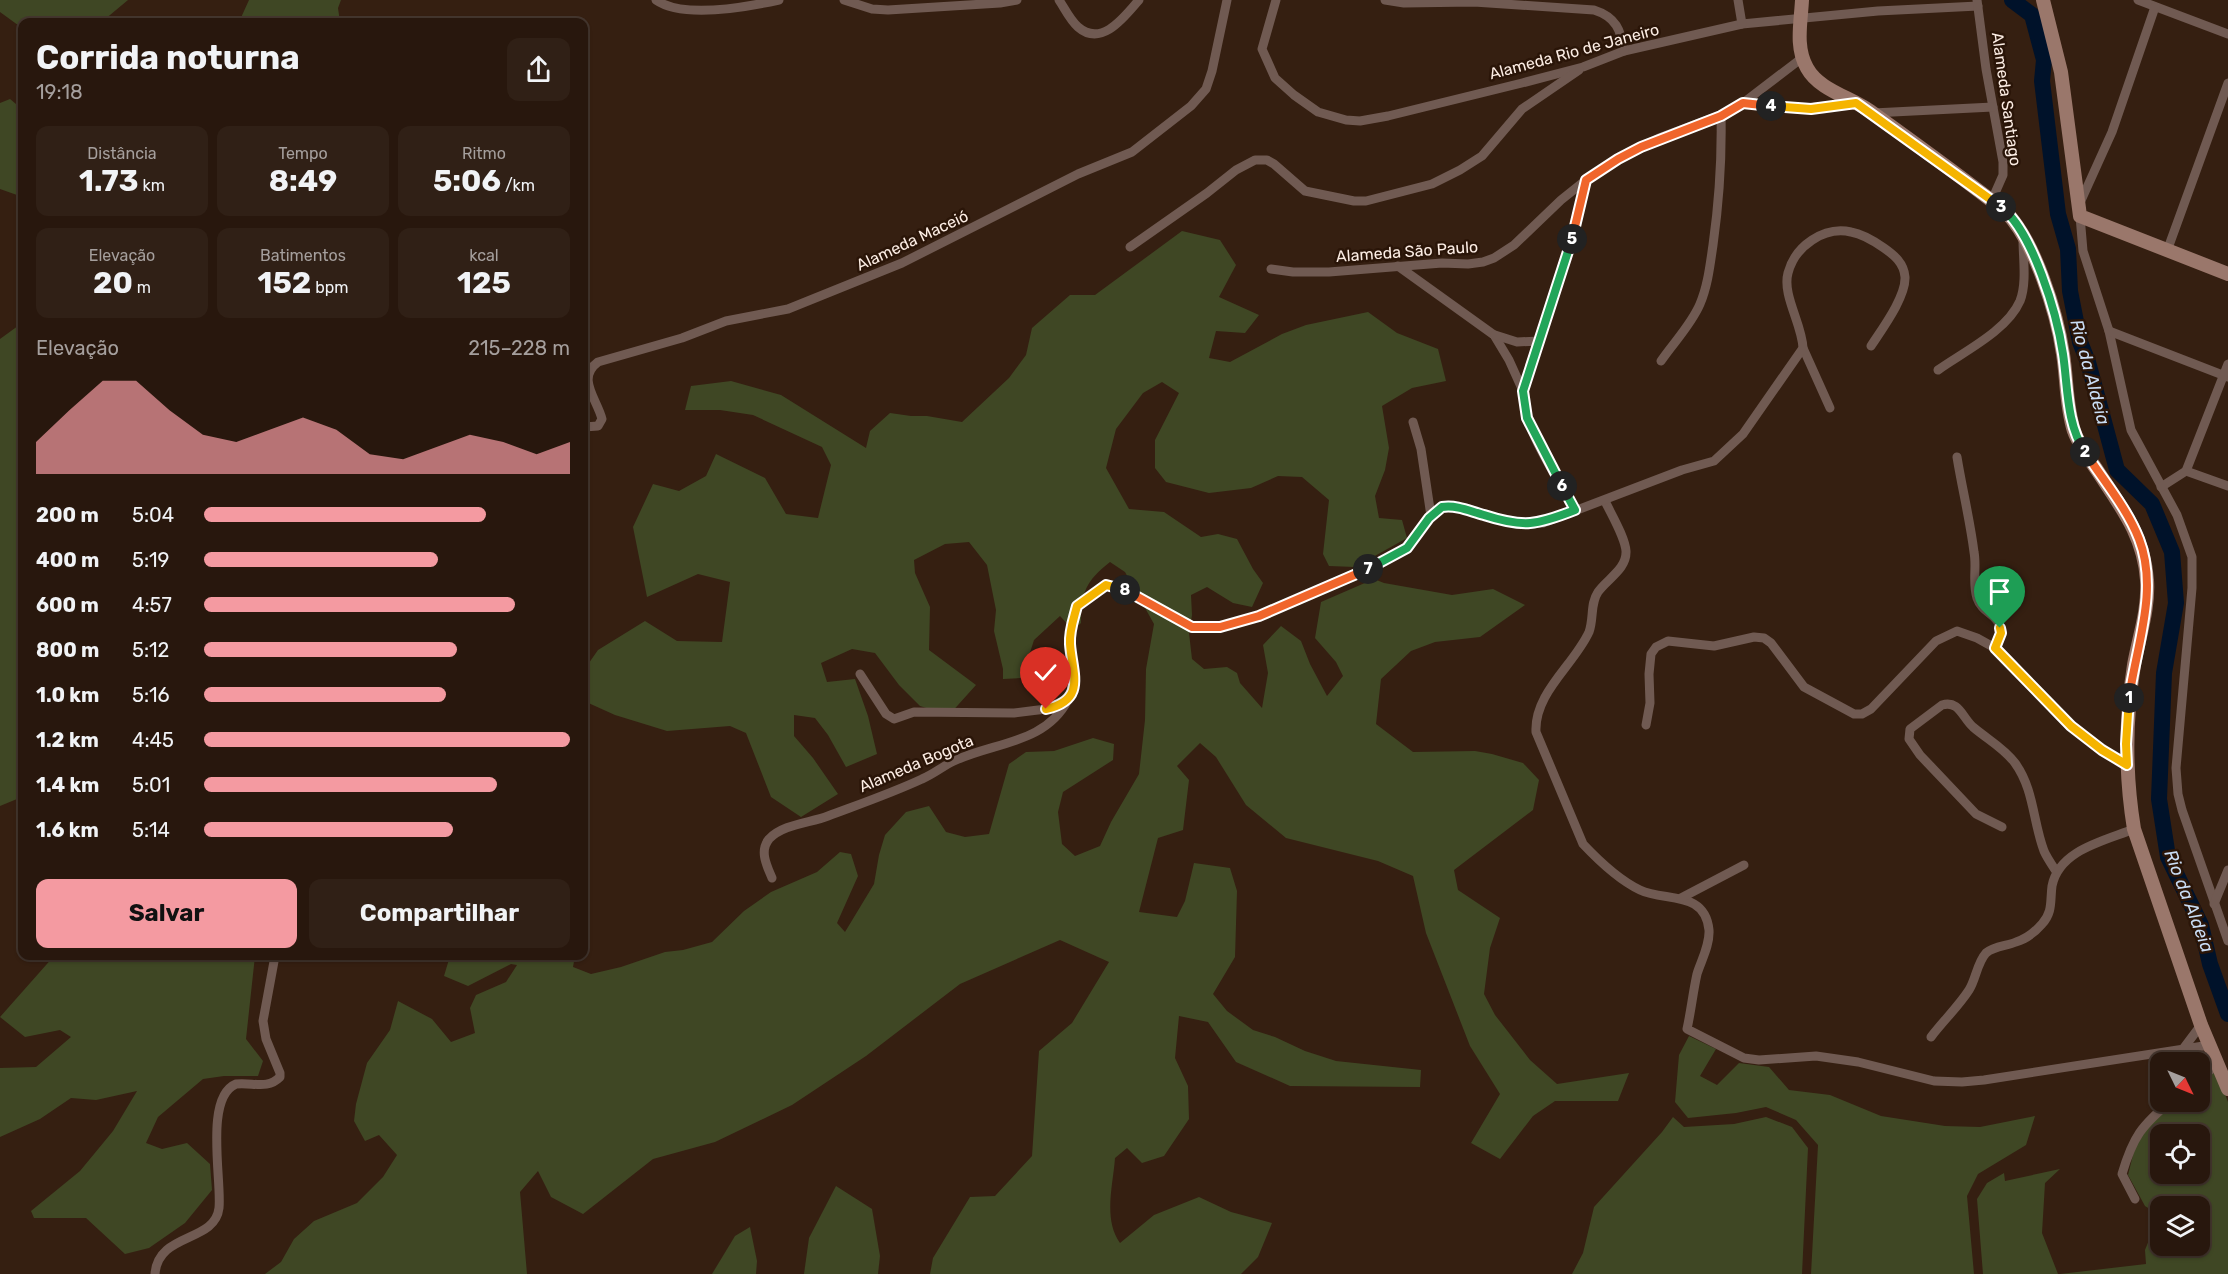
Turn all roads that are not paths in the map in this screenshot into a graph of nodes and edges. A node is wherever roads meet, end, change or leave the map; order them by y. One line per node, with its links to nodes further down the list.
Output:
1 (656, 0): 2 (street)
2 (779, 0)
3 (844, 0): 4 (street)
4 (1017, 0)
5 (1059, 0): 6 (street)
6 (1139, 0)
7 (1227, 0): 49 (street, Alameda Maceió)
8 (1276, 0): 24 (street, Alameda Rio de Janeiro)
9 (1385, 0): 15 (street)
10 (1738, 0): 20 (street)
11 (1802, 0): 19 (street)
12 (1875, 0): 18 (street)
13 (2043, 0): 33 (street)
14 (2138, 0): 17 (street)
15 (1473, 1): 22 (street)
16 (1977, 3): 18 (street, Alameda Rio de Janeiro); 28 (street, Alameda Santiago)
17 (2155, 7): 21 (street); 33 (street)
18 (1878, 11): 19 (street, Alameda Rio de Janeiro)
19 (1801, 20): 20 (street, Alameda Rio de Janeiro); 23 (street)
20 (1742, 24): 22 (street, Alameda Rio de Janeiro)
21 (2228, 34)
22 (1624, 51): 24 (street, Alameda Rio de Janeiro)
23 (1802, 58): 26 (street, Alameda São Paulo); 27 (street)
24 (1583, 67): 35 (street)
25 (2228, 83): 36 (street)
26 (1743, 103): 27 (street); 30 (street, Alameda São Paulo)
27 (1856, 103): 29 (street)
28 (1993, 107): 29 (street); 32 (street, Alameda Santiago)
29 (1873, 113): 32 (street)
30 (1721, 116): 31 (street, Alameda São Paulo); 45 (street)
31 (1586, 180): 37 (street, Alameda São Paulo); 42 (street)
32 (1992, 200): 34 (street)
33 (2080, 210): 36 (street); 40 (street)
34 (2023, 234): 47 (street); 66 (street)
35 (1130, 247)
36 (2167, 251): 39 (street)
37 (1398, 266): 38 (street, Alameda São Paulo); 41 (street)
38 (1271, 269)
39 (2228, 274)
40 (2109, 331): 48 (street); 58 (street)
41 (1494, 335): 42 (street); 51 (street)
42 (1539, 340): 51 (street)
43 (1871, 346): 44 (street)
44 (1803, 348): 52 (street); 59 (street)
45 (1661, 361)
46 (2228, 364): 48 (street)
47 (1938, 370)
48 (2226, 376): 56 (street)
49 (588, 377)
50 (588, 382): 54 (street, Alameda Maceió)
51 (1523, 391): 60 (street)
52 (1830, 408)
53 (1413, 423): 61 (street)
54 (588, 427)
55 (1957, 457): 62 (street)
56 (2186, 471): 57 (street); 58 (street)
57 (2228, 486)
58 (2161, 487): 74 (street)
59 (1605, 501): 60 (street); 73 (street)
60 (1575, 510): 61 (street)
61 (1431, 516): 64 (street)
62 (1995, 648): 65 (street); 66 (street)
63 (860, 674): 64 (street)
64 (1069, 698): 72 (street, Alameda Bogota)
65 (1646, 725)
66 (2127, 765): 68 (street)
67 (2002, 827): 71 (street)
68 (2134, 829): 71 (street); 77 (street)
69 (1744, 865): 73 (street)
70 (2228, 870): 74 (street)
71 (2056, 871): 78 (street)
72 (772, 878)
73 (1681, 898): 80 (street)
74 (2214, 904): 75 (street)
75 (2228, 940)
76 (274, 960): 86 (street)
77 (2201, 1025): 79 (street); 80 (street)
78 (1932, 1037)
79 (2210, 1045): 80 (street); 81 (street)
80 (2183, 1049)
81 (2218, 1064): 82 (street); 83 (street)
82 (2210, 1070)
83 (2228, 1089)
84 (2159, 1112): 85 (street)
85 (2135, 1200)
86 (155, 1274)

